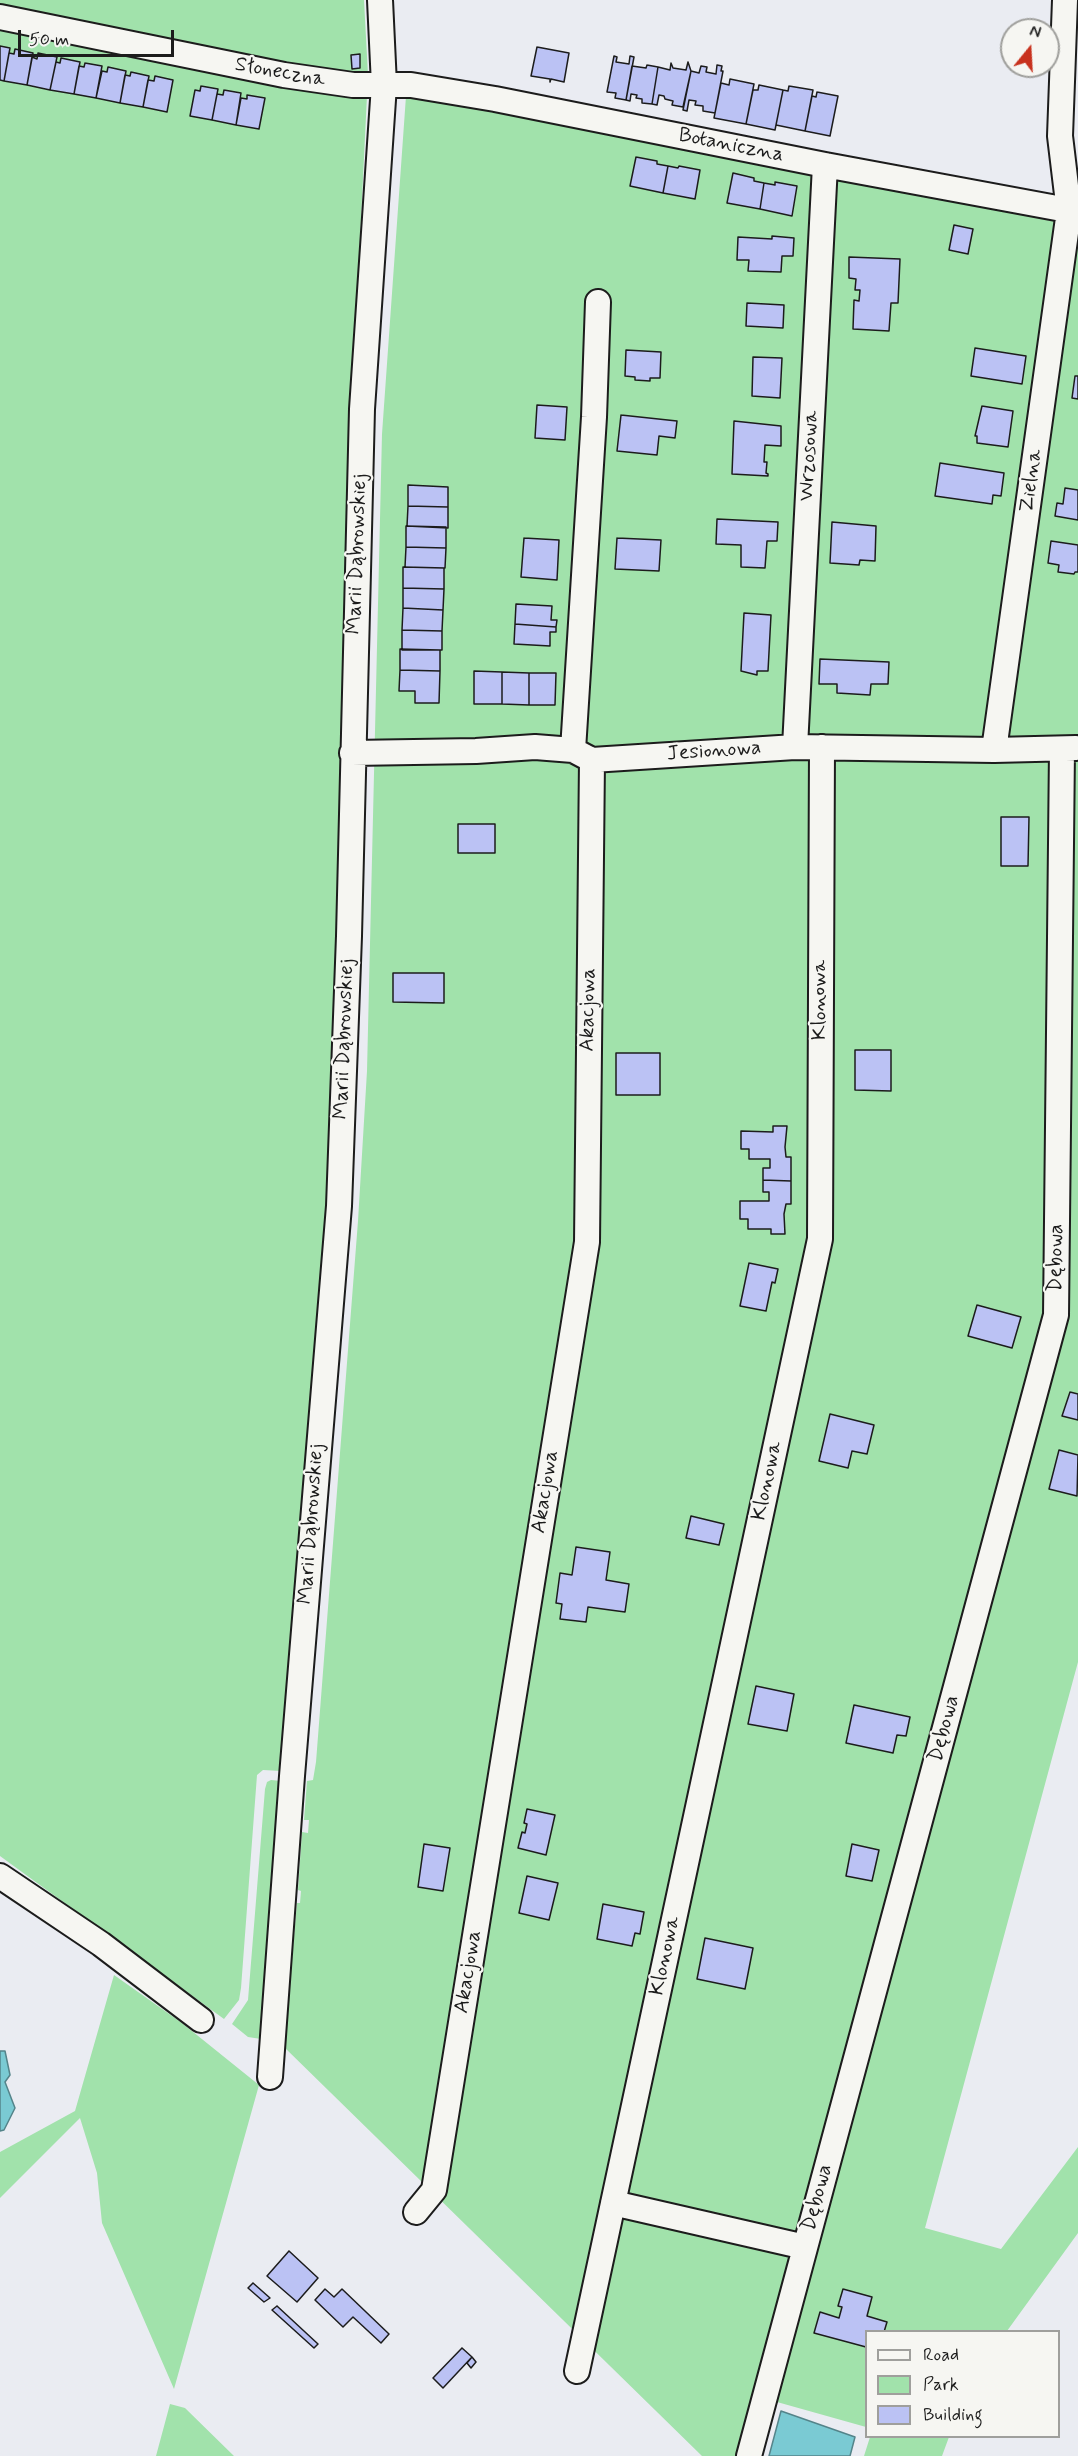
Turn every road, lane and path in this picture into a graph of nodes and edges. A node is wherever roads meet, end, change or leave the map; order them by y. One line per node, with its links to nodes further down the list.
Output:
1 (380, 0): 4 (street, Marii Dąbrowskiej)
2 (1065, 0): 6 (street, Zielna)
3 (0, 17): 4 (street, Słoneczna)
4 (384, 85): 5 (street, Botaniczna); 12 (street, Marii Dąbrowskiej)
5 (825, 165): 6 (street, Botaniczna); 8 (street, Wrzosowa)
6 (1074, 212): 11 (street, Zielna)
7 (598, 302): 13 (street, Akacjowa)
8 (795, 747): 9 (street, Jesionowa); 13 (street, Jesionowa)
9 (822, 747): 11 (street, Jesionowa); 18 (street, Klonowa)
10 (1070, 748): 11 (street, Jesionowa); 14 (street, Dębowa)
11 (994, 750)
12 (352, 753): 13 (street, Jesionowa); 17 (street, Marii Dąbrowskiej)
13 (582, 755): 19 (street, Akacjowa)
14 (1069, 991): 20 (street, Dębowa)
15 (0, 1876): 16 (street)
16 (201, 2020)
17 (270, 2077)
18 (613, 2203): 20 (street); 21 (street, Klonowa)
19 (416, 2212)
20 (805, 2247): 22 (street, Dębowa)
21 (577, 2371)
22 (749, 2456)

